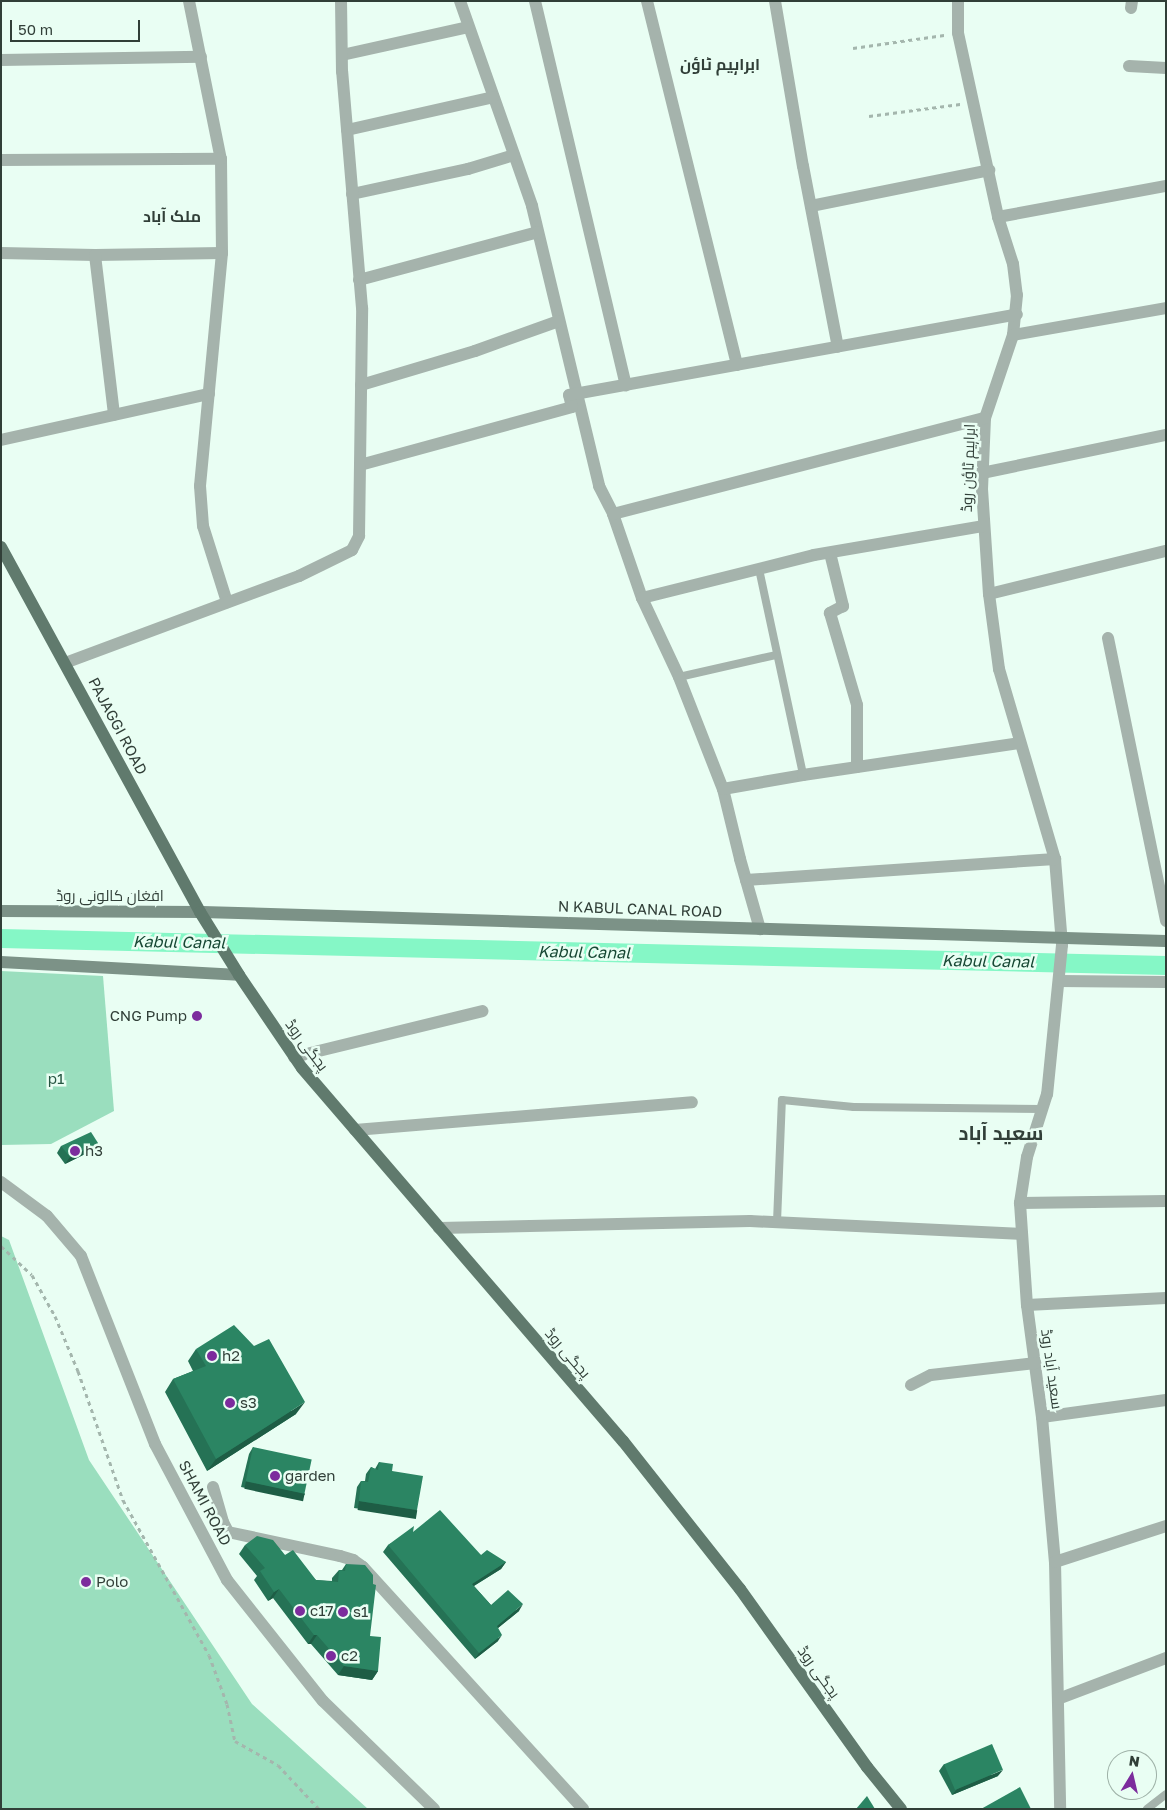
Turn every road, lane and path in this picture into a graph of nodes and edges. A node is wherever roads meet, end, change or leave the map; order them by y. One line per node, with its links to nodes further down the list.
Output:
1 (189, 1): 12 (street)
2 (341, 1): 11 (street)
3 (460, 1): 8 (street)
4 (535, 1): 40 (street)
5 (647, 1): 38 (street)
6 (776, 1): 26 (street)
7 (958, 1): 9 (street, ابراہیم ٹاؤن روڈ)
8 (468, 27): 11 (street); 16 (street)
9 (958, 33): 10 (path); 17 (street, ابراہیم ٹاؤن روڈ)
10 (854, 48)
11 (342, 54): 19 (street)
12 (201, 57): 13 (street); 21 (street)
13 (1, 60)
14 (1129, 66): 15 (street)
15 (1166, 68)
16 (494, 97): 19 (street); 20 (street)
17 (974, 103): 18 (path); 23 (street, ابراہیم ٹاؤن روڈ)
18 (869, 116)
19 (347, 130): 25 (street)
20 (514, 154): 25 (street); 28 (street)
21 (221, 159): 22 (street); 30 (street)
22 (1, 160)
23 (989, 170): 26 (street); 27 (street, ابراہیم ٹاؤن روڈ)
24 (1166, 186): 27 (street)
25 (352, 194): 32 (street)
26 (811, 206): 37 (street)
27 (998, 217): 34 (street, ابراہیم ٹاؤن روڈ)
28 (538, 232): 32 (street); 35 (street)
29 (1, 253): 31 (street)
30 (222, 253): 31 (street); 41 (street)
31 (95, 255): 43 (street)
32 (359, 280): 39 (street)
33 (1166, 308): 36 (street)
34 (1017, 314): 36 (street, ابراہیم ٹاؤن روڈ); 37 (street)
35 (559, 321): 39 (street); 42 (street)
36 (1013, 335): 44 (street, ابراہیم ٹاؤن روڈ)
37 (838, 347): 38 (street)
38 (737, 365): 40 (street)
39 (361, 385): 47 (street)
40 (626, 385): 42 (street)
41 (209, 394): 43 (street); 57 (street)
42 (576, 394): 47 (street); 49 (street)
43 (114, 415): 46 (street)
44 (985, 418): 48 (street, ابراہیم ٹاؤن روڈ); 49 (street)
45 (1166, 435): 48 (street)
46 (1, 440)
47 (360, 465): 57 (street)
48 (982, 473): 50 (street, ابراہیم ٹاؤن روڈ)
49 (613, 514): 56 (street)
50 (983, 526): 53 (street); 55 (street, ابراہیم ٹاؤن روڈ)
51 (1, 547): 60 (main road, PAJAGGI ROAD)
52 (1166, 551): 55 (street)
53 (830, 553): 54 (street); 63 (street)
54 (759, 569): 56 (street); 59 (lane)
55 (989, 594): 62 (street, ابراہیم ٹاؤن روڈ)
56 (642, 598): 61 (street)
57 (227, 602): 60 (street)
58 (1108, 638): 71 (street)
59 (776, 654): 61 (lane); 64 (lane)
60 (65, 663): 70 (main road, PAJAGGI ROAD)
61 (679, 677): 65 (street)
62 (1020, 743): 63 (street); 66 (street, ابراہیم ٹاؤن روڈ)
63 (857, 767): 64 (street)
64 (803, 775): 65 (street)
65 (723, 789): 67 (street)
66 (1055, 859): 67 (street); 74 (street, ابراہیم ٹاؤن روڈ)
67 (746, 880): 72 (street)
68 (1, 911): 70 (main road, افغان کالونی روڈ)
69 (218, 913): 70 (main road, افغان کالونی روڈ); 72 (main road, N KABUL CANAL ROAD)
70 (203, 915): 76 (main road, پجگی روڈ)
71 (1166, 921)
72 (760, 929): 74 (main road, N KABUL CANAL ROAD)
73 (1166, 940): 74 (main road)
74 (1061, 941): 77 (street, سعید آباد روڈ)
75 (1, 962): 76 (main road)
76 (238, 975): 80 (main road, پجگی روڈ)
77 (1059, 981): 78 (street); 82 (street, سعید آباد روڈ)
78 (1166, 982)
79 (482, 1011): 80 (street)
80 (294, 1056): 83 (main road, پجگی روڈ)
81 (692, 1102): 83 (street)
82 (1042, 1109): 86 (street, سعید آباد روڈ); 87 (lane)
83 (355, 1130): 88 (main road, پجگی روڈ)
84 (1, 1182): 104 (street, SHAMI ROAD)
85 (1166, 1202): 86 (street)
86 (1020, 1203): 89 (street, سعید آباد روڈ)
87 (777, 1222): 88 (street); 89 (street)
88 (439, 1228): 106 (main road, پجگی روڈ)
89 (1022, 1234): 92 (street, سعید آباد روڈ)
90 (1, 1246): 103 (path)
91 (1166, 1298): 92 (street)
92 (1027, 1305): 93 (street, سعید آباد روڈ)
93 (1035, 1363): 94 (street); 96 (street, سعید آباد روڈ)
94 (911, 1385)
95 (1166, 1400): 96 (street)
96 (1042, 1417): 99 (street, سعید آباد روڈ)
97 (213, 1487): 105 (street)
98 (1166, 1526): 99 (street)
99 (1056, 1562): 101 (street, سعید آباد روڈ)
100 (1166, 1658): 101 (street)
101 (1058, 1699): 107 (street, سعید آباد روڈ)
102 (1166, 1794): 108 (lane)
103 (319, 1809)
104 (434, 1809)
105 (583, 1809)
106 (901, 1809)
107 (1060, 1809)
108 (1148, 1809)

